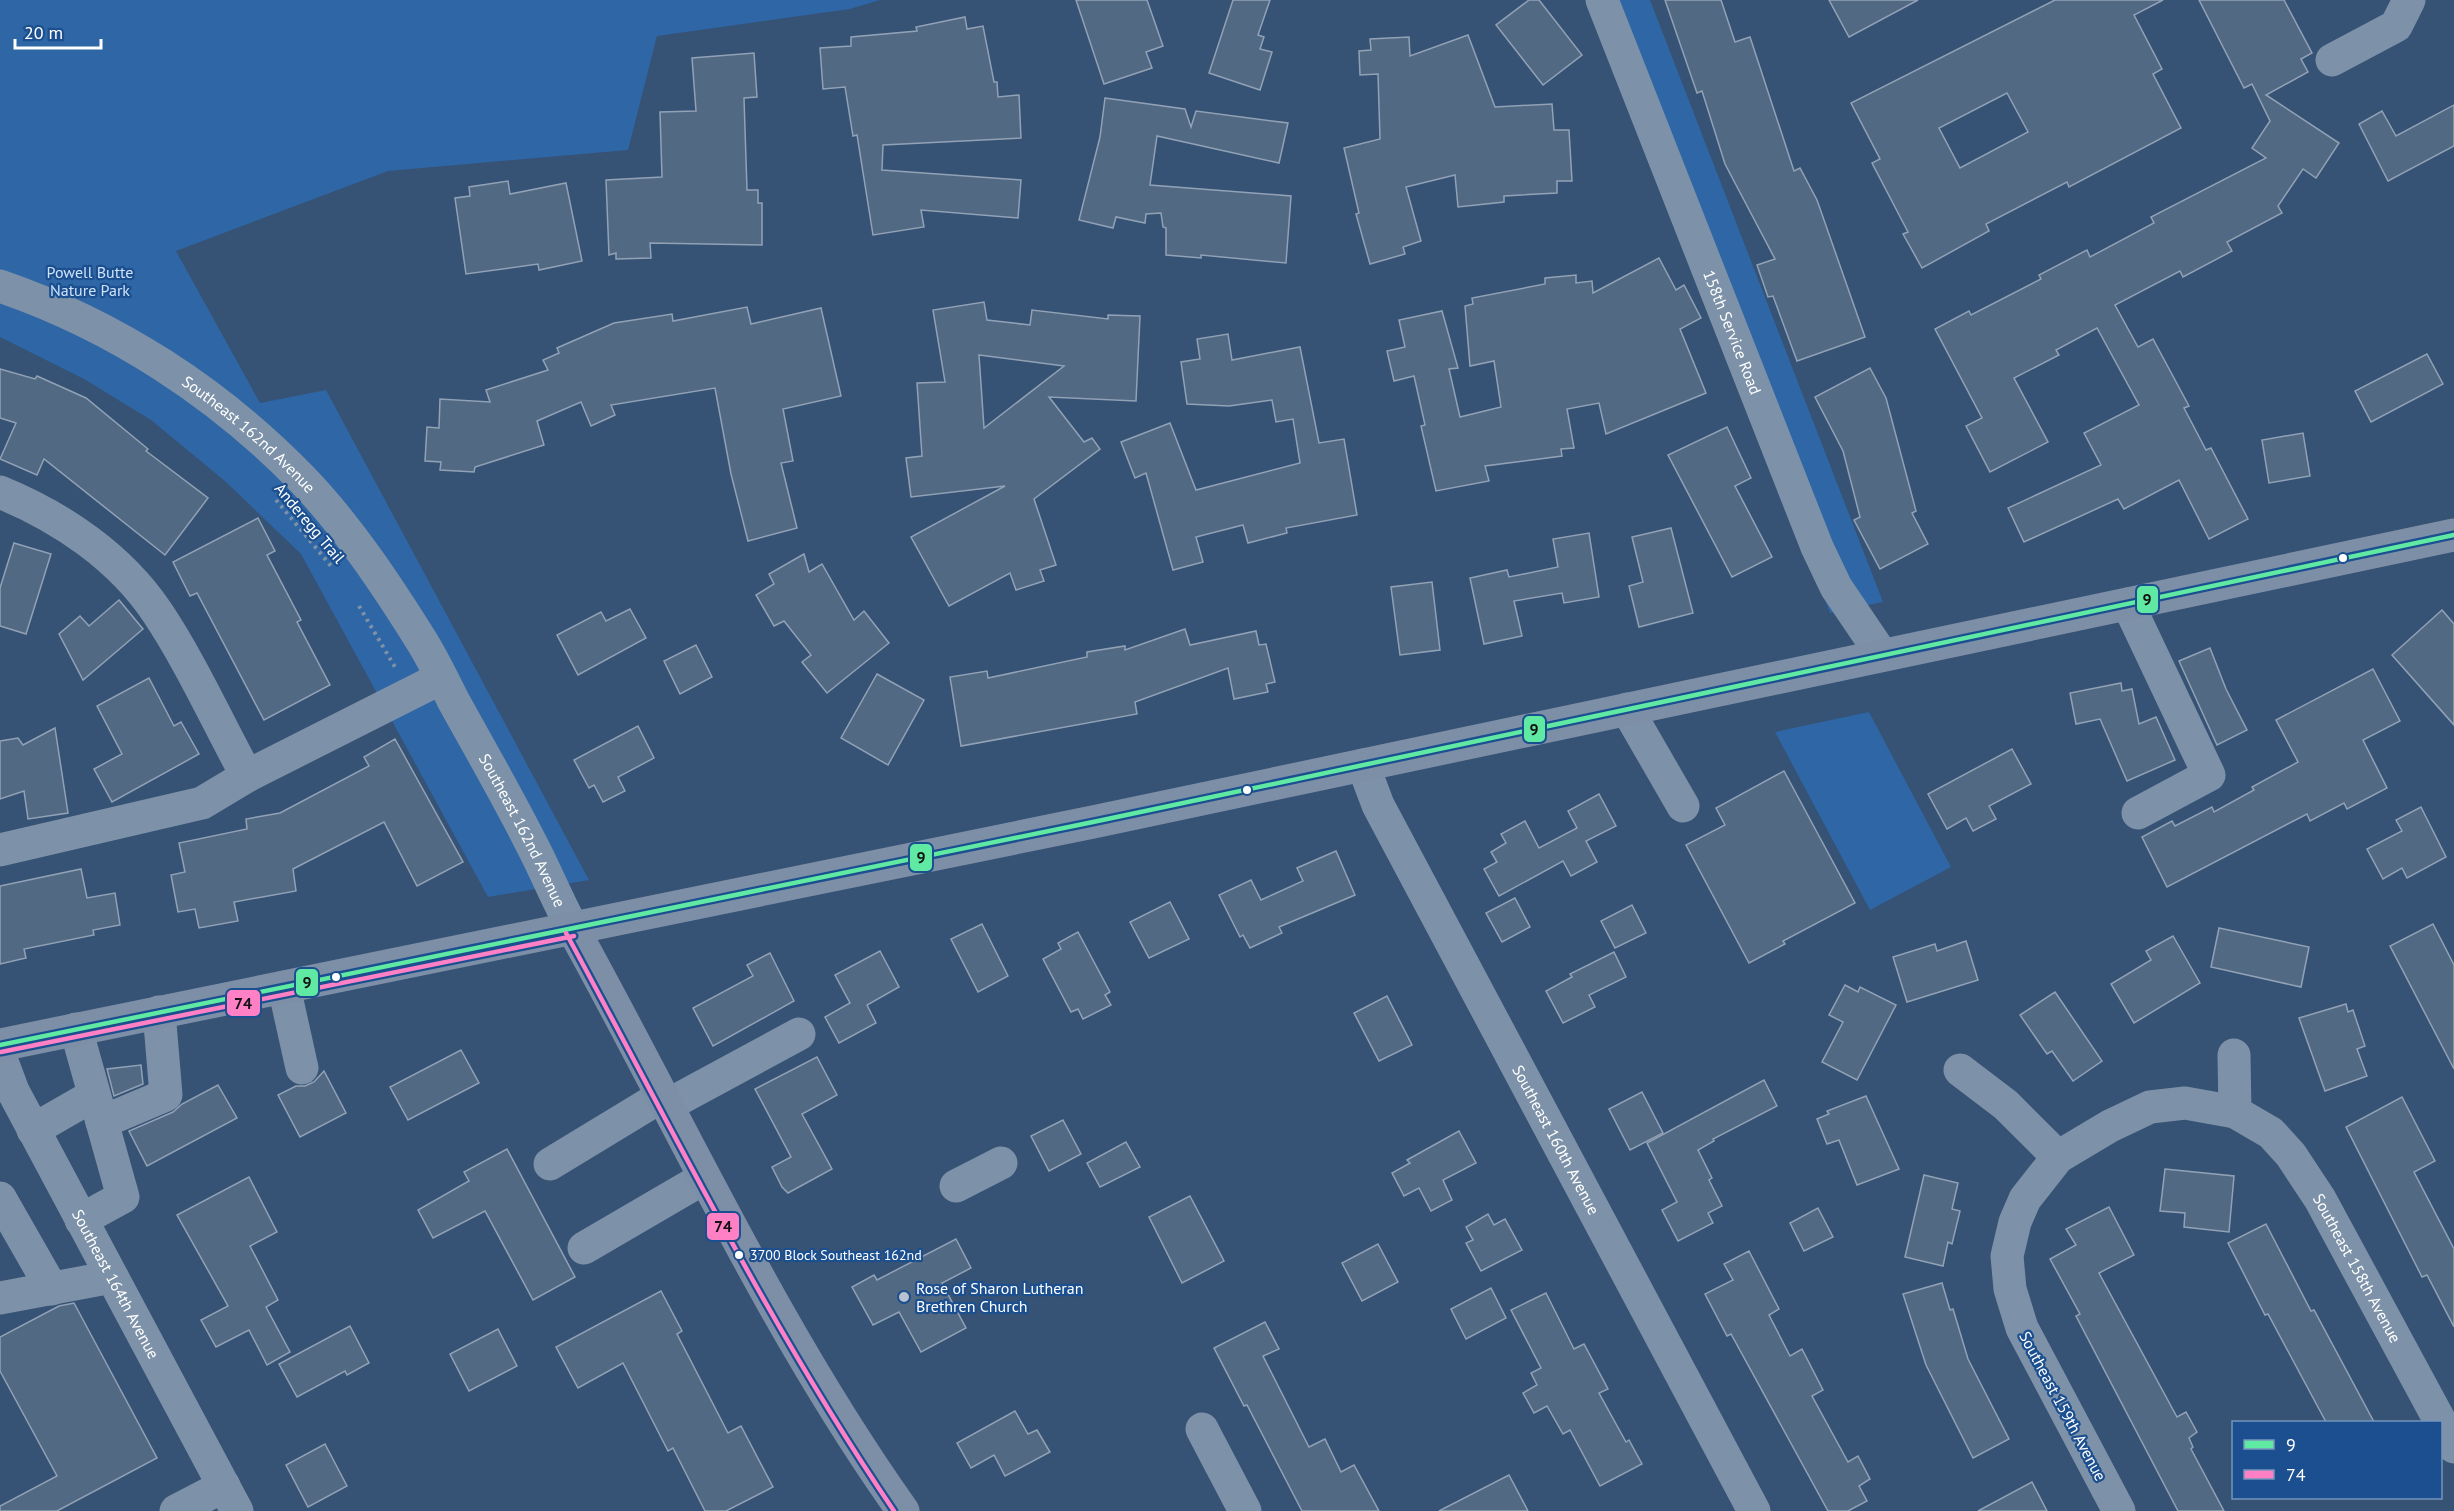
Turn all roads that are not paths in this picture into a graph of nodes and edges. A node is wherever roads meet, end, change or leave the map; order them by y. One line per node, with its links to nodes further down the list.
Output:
1 (1602, 0): 8 (street, 158th Service Road)
2 (2409, 0): 3 (street)
3 (2332, 60)
4 (0, 286): 9 (street, Southeast 162nd Avenue)
5 (0, 492): 12 (street)
6 (2454, 535): 7 (main road)
7 (2128, 604): 8 (main road); 14 (street)
8 (1882, 655): 10 (main road)
9 (441, 678): 12 (street); 16 (street, Southeast 162nd Avenue)
10 (1627, 709): 11 (main road); 13 (street)
11 (1363, 765): 16 (main road); 49 (street, Southeast 160th Avenue)
12 (247, 776): 15 (street)
13 (1683, 806)
14 (2138, 813)
15 (0, 850)
16 (573, 929): 17 (main road); 26 (main road, Southeast 162nd Avenue)
17 (284, 987): 18 (main road); 24 (street)
18 (159, 1012): 19 (main road); 27 (street)
19 (76, 1029): 21 (main road); 27 (street)
20 (799, 1034): 26 (street)
21 (0, 1045)
22 (2234, 1055): 28 (street)
23 (0, 1056): 29 (street, Southeast 164th Avenue)
24 (302, 1068)
25 (1960, 1070): 30 (street)
26 (664, 1101): 32 (street); 33 (main road, Southeast 162nd Avenue)
27 (98, 1109): 29 (street); 36 (street)
28 (2235, 1112): 30 (street, Southeast 158th Avenue); 41 (street, Southeast 158th Avenue)
29 (33, 1130): 36 (street, Southeast 164th Avenue)
30 (2058, 1157): 50 (street, Southeast 159th Avenue)
31 (1001, 1163): 34 (street)
32 (550, 1164)
33 (705, 1178): 37 (street); 47 (main road, Southeast 162nd Avenue)
34 (956, 1186)
35 (0, 1198): 39 (street)
36 (81, 1220): 38 (street, Southeast 164th Avenue)
37 (584, 1248)
38 (112, 1277): 39 (street); 45 (street, Southeast 164th Avenue)
39 (52, 1289): 40 (street)
40 (0, 1298)
41 (2440, 1421)
42 (2442, 1425): 44 (street, Southeast 158th Avenue)
43 (1202, 1429): 48 (street)
44 (2454, 1447)
45 (230, 1498): 46 (street)
46 (176, 1511)
47 (903, 1511)
48 (1245, 1511)
49 (1754, 1511)
50 (2119, 1511)

